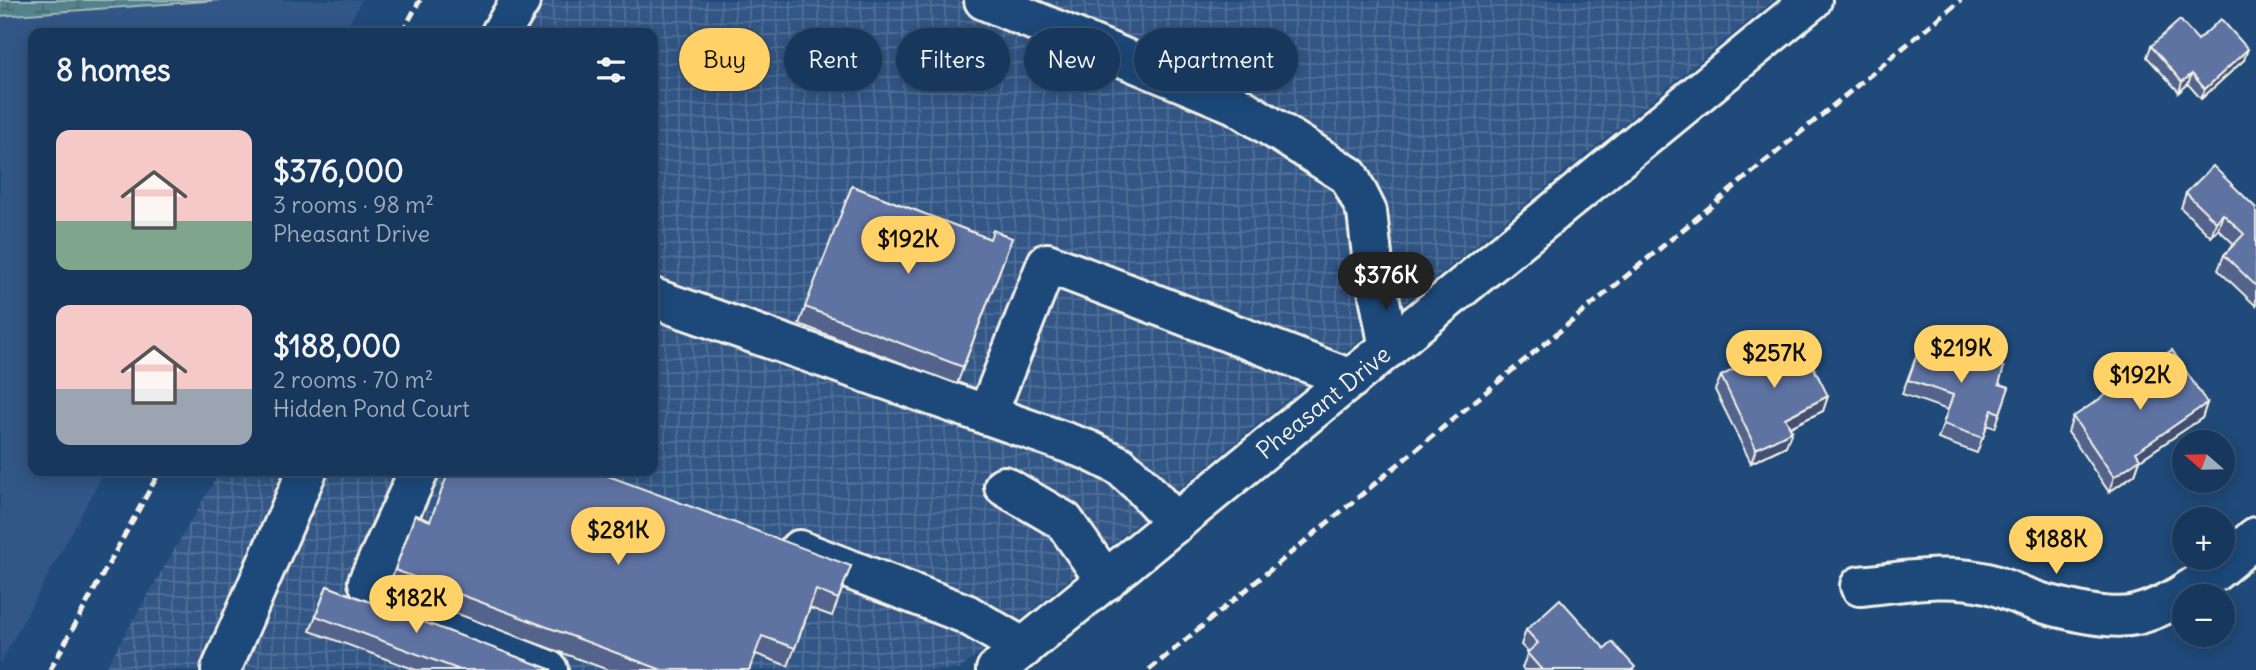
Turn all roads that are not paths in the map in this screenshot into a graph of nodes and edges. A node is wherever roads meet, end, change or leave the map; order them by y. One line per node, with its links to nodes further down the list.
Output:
1 (521, 0): 4 (street)
2 (984, 0): 6 (street)
3 (1812, 0): 6 (street, Pheasant Drive)
4 (504, 28)
5 (658, 300): 8 (street)
6 (1389, 348): 7 (street, Pheasant Drive)
7 (1351, 379): 8 (street); 12 (street, Pheasant Drive)
8 (987, 415): 12 (street)
9 (305, 476): 18 (street)
10 (417, 476): 19 (street)
11 (1004, 486): 15 (street)
12 (1175, 523): 15 (street, Pheasant Drive)
13 (761, 535): 17 (street)
14 (2256, 537): 16 (street)
15 (1106, 581): 17 (street, Pheasant Drive)
16 (1860, 586)
17 (1010, 659)
18 (222, 670)
19 (548, 670)

